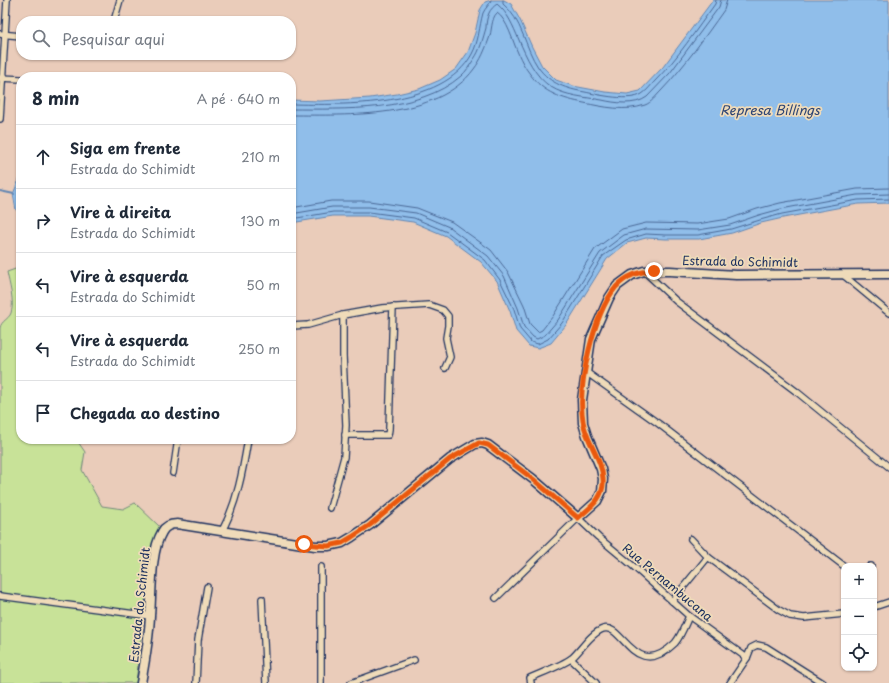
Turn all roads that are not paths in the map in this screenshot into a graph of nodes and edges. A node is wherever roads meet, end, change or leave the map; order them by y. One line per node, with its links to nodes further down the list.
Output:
1 (7, 0): 4 (street)
2 (120, 0): 3 (street)
3 (115, 16)
4 (2, 34): 5 (street); 6 (street)
5 (16, 35)
6 (1, 78): 7 (street); 8 (street)
7 (16, 79)
8 (0, 118)
9 (644, 271): 10 (street, Estrada do Schimidt); 17 (street, Estrada do Schimidt); 21 (street)
10 (842, 274): 11 (street, Estrada do Schimidt); 13 (street)
11 (889, 274)
12 (393, 307): 14 (street); 16 (street); 18 (street)
13 (889, 313)
14 (343, 315): 15 (street); 18 (street)
15 (296, 326)
16 (445, 368)
17 (586, 372): 24 (street, Estrada do Schimidt); 28 (street)
18 (345, 435): 23 (street)
19 (177, 444): 22 (street)
20 (247, 444): 25 (street)
21 (889, 467)
22 (173, 473)
23 (330, 508)
24 (578, 518): 25 (street, Estrada do Schimidt); 32 (street); 34 (street, Rua Pernambucana)
25 (222, 530): 38 (street, Estrada do Schimidt)
26 (691, 539): 27 (street)
27 (708, 557): 34 (street); 37 (street)
28 (841, 564)
29 (321, 567): 46 (street)
30 (206, 587): 44 (street)
31 (0, 596): 38 (street)
32 (496, 598)
33 (262, 599): 45 (street)
34 (672, 601): 39 (street, Rua Pernambucana)
35 (889, 602): 36 (street)
36 (877, 606)
37 (841, 614)
38 (150, 616): 43 (street, Estrada do Schimidt)
39 (689, 616): 40 (street, Rua Pernambucana); 41 (street)
40 (747, 658): 50 (street); 51 (street)
41 (571, 659): 48 (street); 49 (street)
42 (414, 660): 47 (street)
43 (142, 683)
44 (196, 683)
45 (266, 683)
46 (321, 683)
47 (351, 683)
48 (531, 683)
49 (596, 683)
50 (730, 683)
51 (823, 683)

